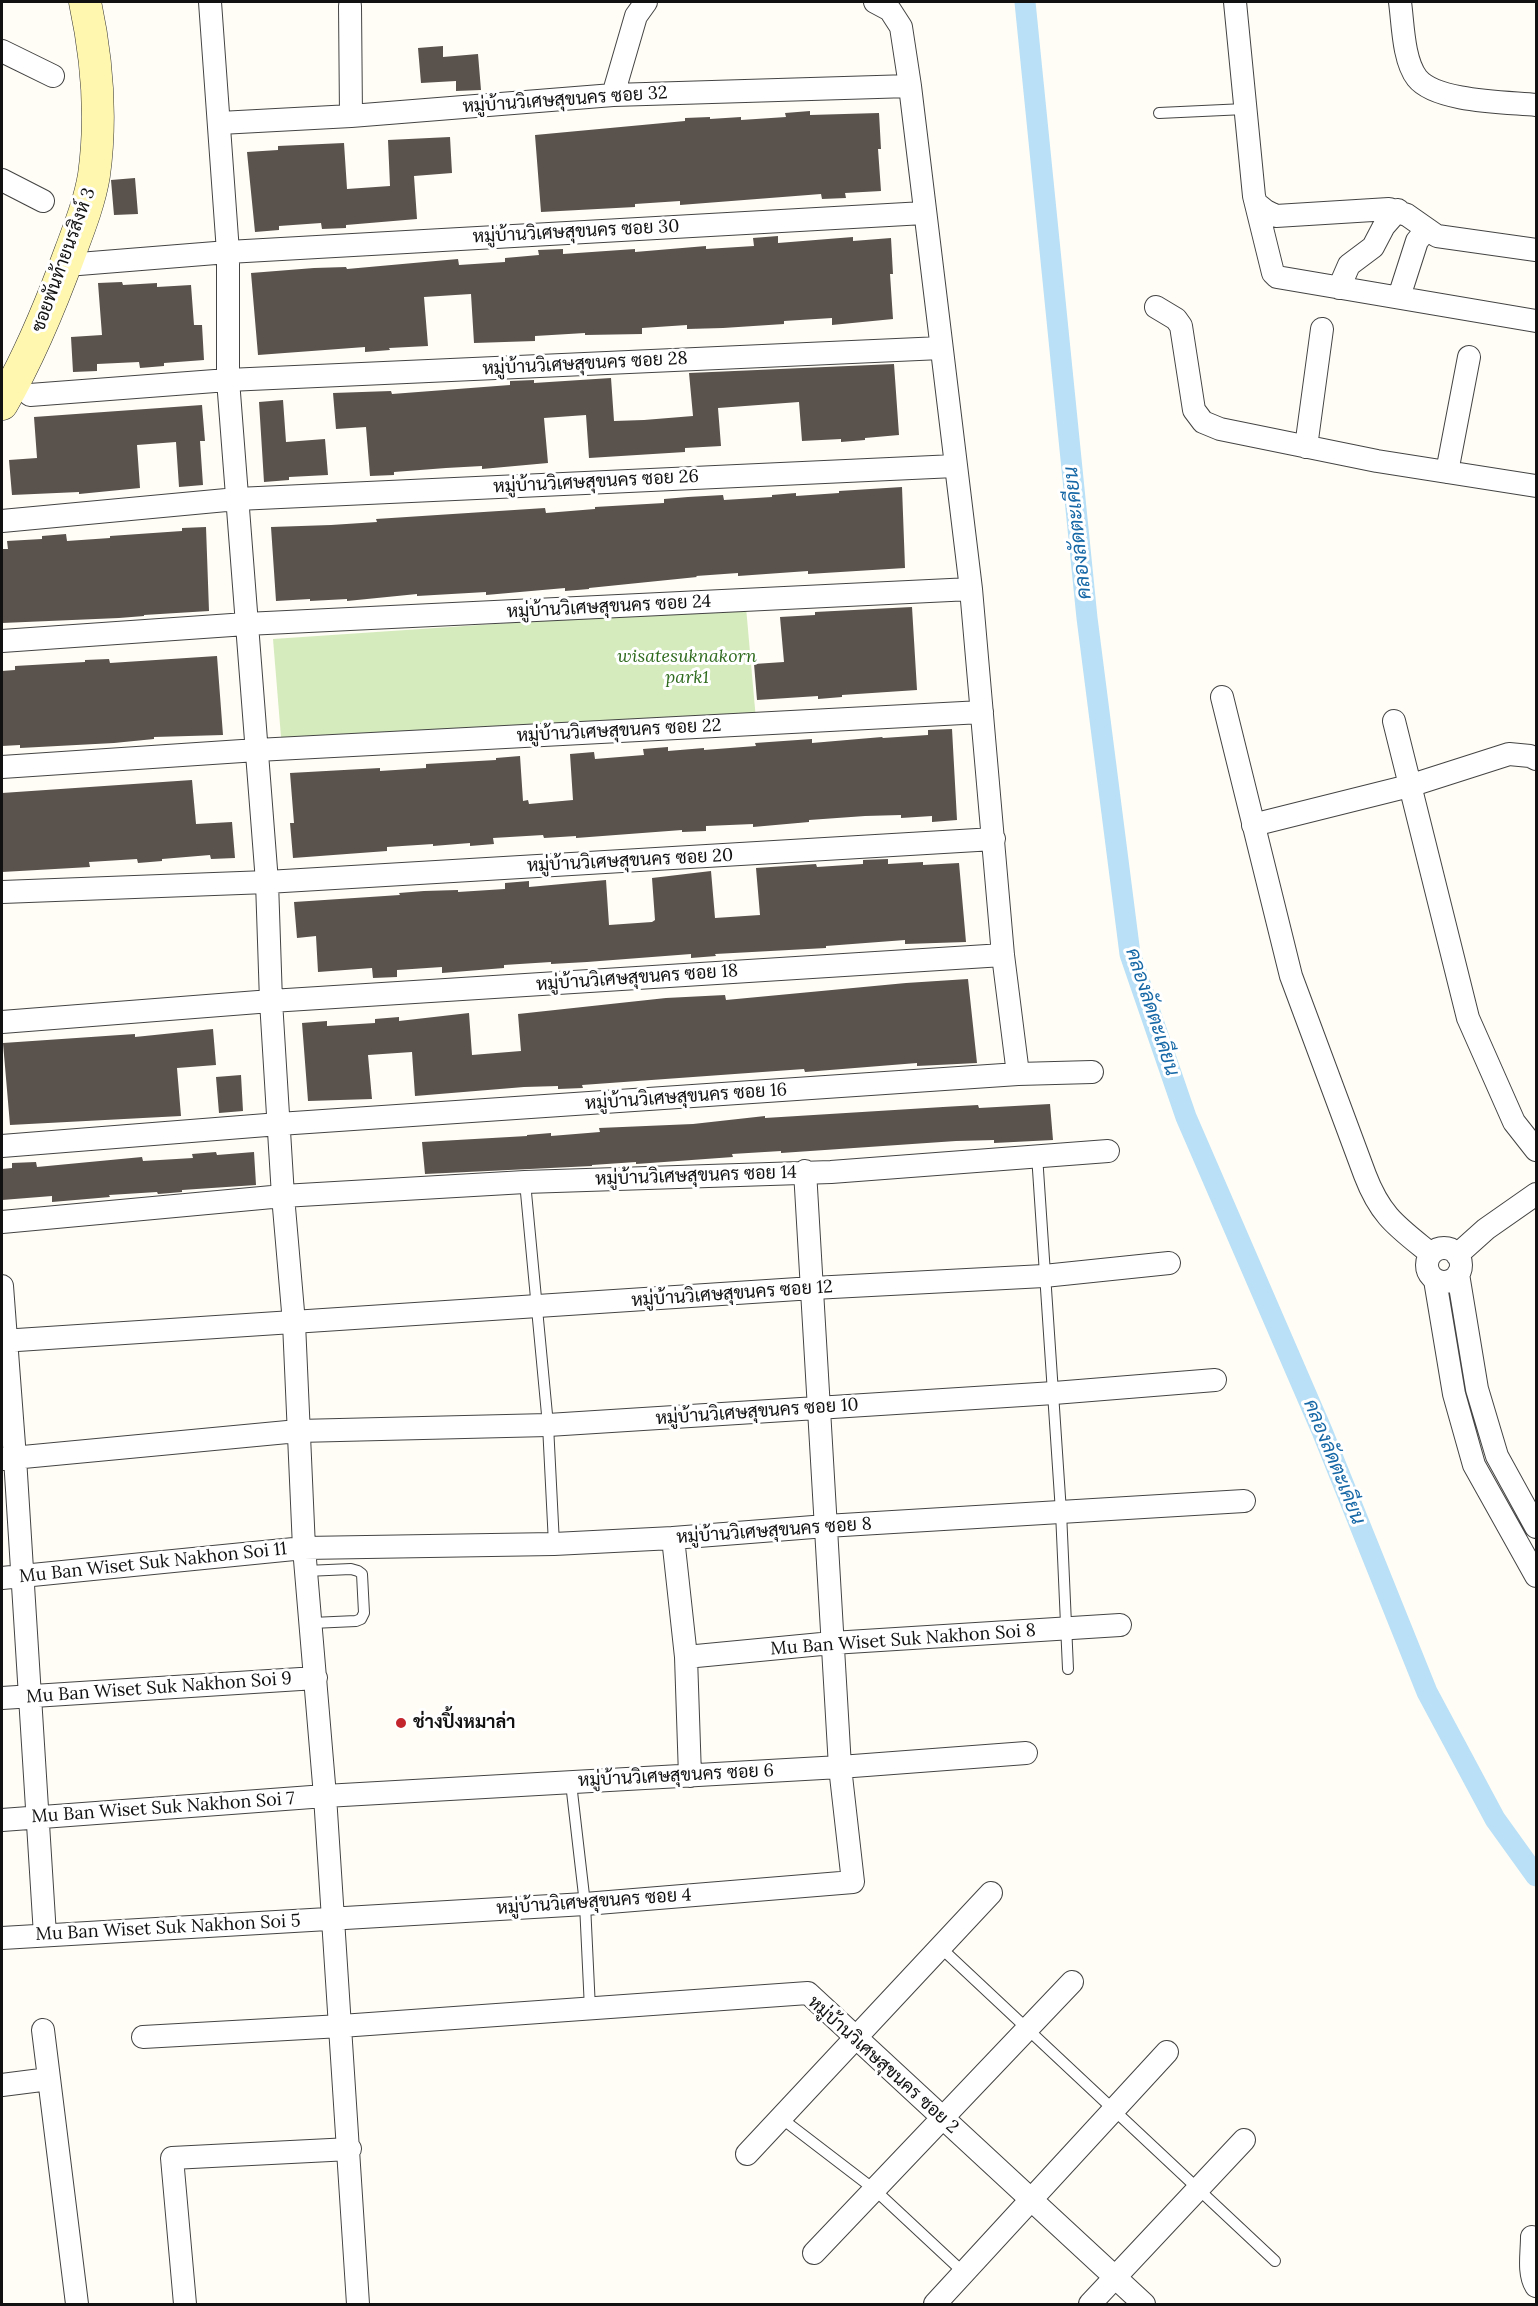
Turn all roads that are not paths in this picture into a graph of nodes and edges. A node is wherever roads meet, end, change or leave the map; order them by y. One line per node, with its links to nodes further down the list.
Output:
1 (85, 2): 34 (street, ซอยพันท้ายนรสิงห์ 3)
2 (210, 2): 16 (street)
3 (646, 2): 11 (street)
4 (874, 2): 10 (street)
5 (1235, 2): 13 (street)
6 (1400, 2): 12 (street)
7 (350, 6): 15 (street)
8 (2, 51): 9 (street)
9 (53, 76)
10 (910, 86): 11 (street, หมู่บ้านวิเศษสุขนคร ซอย 32); 21 (street)
11 (613, 95): 15 (street, หมู่บ้านวิเศษสุขนคร ซอย 32)
12 (1536, 105)
13 (1245, 109): 14 (lane); 19 (street)
14 (1159, 113)
15 (351, 116): 16 (street, หมู่บ้านวิเศษสุขนคร ซอย 32)
16 (220, 123): 24 (street)
17 (2, 180): 18 (street)
18 (43, 201)
19 (1256, 203): 20 (street); 26 (street)
20 (1398, 210): 22 (street); 26 (street)
21 (924, 213): 24 (street, หมู่บ้านวิเศษสุขนคร ซอย 30); 31 (street)
22 (1426, 230): 23 (street); 27 (street)
23 (1536, 250)
24 (228, 252): 25 (street, หมู่บ้านวิเศษสุขนคร ซอย 30); 33 (street)
25 (79, 264)
26 (1339, 288): 27 (street)
27 (1399, 297): 29 (street)
28 (1156, 307): 35 (street)
29 (1536, 321)
30 (1323, 329): 35 (street)
31 (941, 348): 33 (street, หมู่บ้านวิเศษสุขนคร ซอย 28); 36 (street)
32 (1468, 357): 37 (street)
33 (228, 380): 34 (street, หมู่บ้านวิเศษสุขนคร ซอย 28); 39 (street)
34 (16, 400)
35 (1306, 447): 37 (street)
36 (956, 466): 39 (street, หมู่บ้านวิเศษสุขนคร ซอย 26); 41 (street)
37 (1447, 472): 38 (street)
38 (1536, 486)
39 (237, 499): 40 (street, หมู่บ้านวิเศษสุขนคร ซอย 26); 42 (street)
40 (2, 521)
41 (971, 589): 42 (street, หมู่บ้านวิเศษสุขนคร ซอย 24); 45 (street)
42 (246, 624): 43 (street, หมู่บ้านวิเศษสุขนคร ซอย 24); 47 (street)
43 (2, 641)
44 (1222, 697): 51 (street)
45 (982, 712): 47 (street, หมู่บ้านวิเศษสุขนคร ซอย 22); 52 (street)
46 (1394, 721): 50 (street)
47 (257, 750): 49 (street, หมู่บ้านวิเศษสุขนคร ซอย 22); 53 (street)
48 (1536, 759): 50 (street)
49 (2, 767)
50 (1409, 786): 51 (street); 62 (street)
51 (1253, 825): 70 (street)
52 (994, 839): 53 (street, หมู่บ้านวิเศษสุขนคร ซอย 20); 55 (street)
53 (267, 882): 54 (street, หมู่บ้านวิเศษสุขนคร ซอย 20); 56 (street)
54 (2, 892)
55 (1003, 955): 56 (street, หมู่บ้านวิเศษสุขนคร ซอย 18); 59 (street)
56 (271, 1001): 57 (street, หมู่บ้านวิเศษสุขนคร ซอย 18); 60 (street)
57 (2, 1022)
58 (1092, 1072): 59 (street, หมู่บ้านวิเศษสุขนคร ซอย 16)
59 (1018, 1074): 60 (street, หมู่บ้านวิเศษสุขนคร ซอย 16)
60 (279, 1124): 61 (street, หมู่บ้านวิเศษสุขนคร ซอย 16); 68 (street)
61 (2, 1146)
62 (1536, 1150)
63 (1108, 1151): 64 (street, หมู่บ้านวิเศษสุขนคร ซอย 14)
64 (1037, 1155): 65 (street, หมู่บ้านวิเศษสุขนคร ซอย 14); 73 (lane)
65 (805, 1172): 66 (street, หมู่บ้านวิเศษสุขนคร ซอย 14); 76 (street)
66 (525, 1182): 68 (street, หมู่บ้านวิเศษสุขนคร ซอย 14); 77 (lane)
67 (1536, 1194): 72 (street)
68 (283, 1196): 69 (street, หมู่บ้านวิเศษสุขนคร ซอย 14); 78 (street)
69 (2, 1222)
70 (1431, 1254): 72 (street); 74 (street)
71 (1169, 1263): 73 (street, หมู่บ้านวิเศษสุขนคร ซอย 12)
72 (1458, 1265): 74 (street); 80 (street)
73 (1044, 1276): 76 (street, หมู่บ้านวิเศษสุขนคร ซอย 12); 83 (lane)
74 (1435, 1280): 79 (street)
75 (2, 1286): 81 (street)
76 (813, 1288): 77 (street, หมู่บ้านวิเศษสุขนคร ซอย 12); 84 (street)
77 (537, 1307): 78 (street, หมู่บ้านวิเศษสุขนคร ซอย 12); 85 (lane)
78 (294, 1323): 81 (street, หมู่บ้านวิเศษสุขนคร ซอย 12); 86 (street)
79 (1445, 1339): 80 (street); 88 (street)
80 (1470, 1339): 87 (street)
81 (4, 1341): 89 (street)
82 (1215, 1380): 83 (street, หมู่บ้านวิเศษสุขนคร ซอย 10)
83 (1054, 1393): 84 (street, หมู่บ้านวิเศษสุขนคร ซอย 10); 91 (lane)
84 (819, 1408): 85 (street, หมู่บ้านวิเศษสุขนคร ซอย 10); 92 (street)
85 (548, 1425): 86 (street, หมู่บ้านวิเศษสุขนคร ซอย 10); 95 (lane)
86 (298, 1431): 89 (street, หมู่บ้านวิเศษสุขนคร ซอย 10); 96 (street)
87 (1493, 1442): 88 (street); 93 (street)
88 (1470, 1450): 98 (street)
89 (8, 1459): 99 (street)
90 (1244, 1501): 91 (street, หมู่บ้านวิเศษสุขนคร ซอย 8)
91 (1061, 1512): 92 (street, หมู่บ้านวิเศษสุขนคร ซอย 8); 102 (lane)
92 (826, 1526): 94 (street, หมู่บ้านวิเศษสุขนคร ซอย 8); 103 (street)
93 (1536, 1527)
94 (673, 1538): 95 (street, หมู่บ้านวิเศษสุขนคร ซอย 8); 104 (street)
95 (554, 1544): 96 (street, หมู่บ้านวิเศษสุขนคร ซอย 8)
96 (304, 1548): 97 (street); 99 (street, Mu Ban Wiset Suk Nakhon Soi 11)
97 (306, 1571): 100 (street); 100 (lane)
98 (1536, 1576)
99 (12, 1577): 107 (street)
100 (312, 1623): 106 (street)
101 (1120, 1625): 102 (street, Mu Ban Wiset Suk Nakhon Soi 8)
102 (1067, 1629): 103 (street, Mu Ban Wiset Suk Nakhon Soi 8); 105 (lane)
103 (832, 1643): 104 (street, Mu Ban Wiset Suk Nakhon Soi 8); 110 (street)
104 (686, 1657): 111 (street)
105 (1068, 1668)
106 (316, 1678): 107 (street, Mu Ban Wiset Suk Nakhon Soi 9); 113 (street)
107 (29, 1697): 108 (street, Mu Ban Wiset Suk Nakhon Soi 9); 114 (street)
108 (2, 1698)
109 (1026, 1753): 110 (street, หมู่บ้านวิเศษสุขนคร ซอย 6)
110 (840, 1767): 111 (street, หมู่บ้านวิเศษสุขนคร ซอย 6); 117 (street, หมู่บ้านวิเศษสุขนคร ซอย 4)
111 (690, 1776): 112 (street, หมู่บ้านวิเศษสุขนคร ซอย 6)
112 (571, 1783): 113 (street, หมู่บ้านวิเศษสุขนคร ซอย 6); 117 (lane)
113 (326, 1796): 114 (street, Mu Ban Wiset Suk Nakhon Soi 7); 118 (street)
114 (37, 1818): 115 (street, Mu Ban Wiset Suk Nakhon Soi 7); 119 (street)
115 (2, 1820)
116 (991, 1893): 121 (street)
117 (585, 1904): 118 (street, หมู่บ้านวิเศษสุขนคร ซอย 4); 123 (lane)
118 (334, 1918): 119 (street, Mu Ban Wiset Suk Nakhon Soi 5); 124 (street)
119 (45, 1935): 120 (street, Mu Ban Wiset Suk Nakhon Soi 5)
120 (2, 1938)
121 (941, 1948): 125 (lane); 128 (street)
122 (1072, 1982): 125 (street)
123 (590, 2009): 124 (street, หมู่บ้านวิเศษสุขนคร ซอย 2); 128 (street, หมู่บ้านวิเศษสุขนคร ซอย 2)
124 (341, 2026): 127 (street, หมู่บ้านวิเศษสุขนคร ซอย 2); 136 (street)
125 (1027, 2029): 132 (lane); 134 (street)
126 (43, 2030): 130 (street)
127 (143, 2037)
128 (856, 2037): 133 (street); 134 (street, หมู่บ้านวิเศษสุขนคร ซอย 2)
129 (1167, 2052): 132 (street)
130 (49, 2079): 131 (street); 148 (street)
131 (2, 2085)
132 (1114, 2111): 138 (lane); 140 (street)
133 (781, 2118): 137 (street); 139 (lane)
134 (941, 2118): 139 (street); 140 (street, หมู่บ้านวิเศษสุขนคร ซอย 2)
135 (1244, 2140): 138 (street)
136 (350, 2149): 149 (street); 150 (street)
137 (747, 2154)
138 (1198, 2188): 143 (lane); 145 (street)
139 (875, 2190): 142 (street); 144 (lane)
140 (1030, 2200): 144 (street); 145 (street, หมู่บ้านวิเศษสุขนคร ซอย 2)
141 (1532, 2237): 146 (street)
142 (814, 2253)
143 (1275, 2261)
144 (963, 2272): 147 (street)
145 (1115, 2278): 151 (street); 152 (street, หมู่บ้านวิเศษสุขนคร ซอย 2)
146 (1536, 2286)
147 (944, 2301)
148 (77, 2304)
149 (185, 2304)
150 (358, 2304)
151 (1090, 2304)
152 (1144, 2304)

